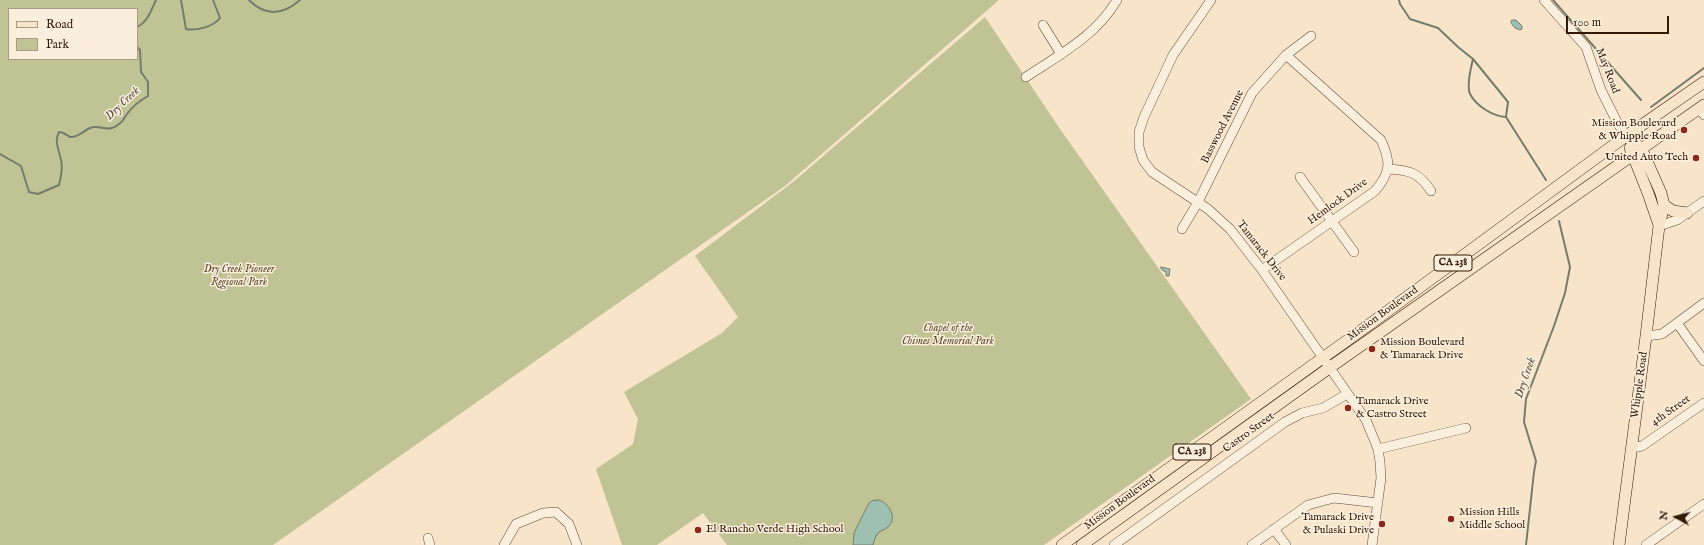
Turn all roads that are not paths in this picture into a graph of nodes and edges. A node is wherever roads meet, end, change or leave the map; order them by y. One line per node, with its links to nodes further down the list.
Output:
1 (1117, 0): 6 (street)
2 (1211, 0): 17 (street, Tamarack Drive)
3 (1544, 0): 11 (street, May Road)
4 (1043, 25): 6 (street)
5 (1311, 36): 7 (street, Basswood Avenue)
6 (1061, 54): 8 (street)
7 (1286, 55): 13 (street); 17 (street, Basswood Avenue)
8 (1026, 77)
9 (1704, 82): 11 (main road, Mission Boulevard / CA 238)
10 (1702, 109): 12 (main road, Mission Boulevard / CA 238)
11 (1626, 136): 12 (main road, Whipple Road); 28 (main road, Mission Boulevard / CA 238)
12 (1637, 151): 18 (main road, Whipple Road); 21 (main road, Whipple Road); 30 (main road, Mission Boulevard / CA 238)
13 (1389, 169): 15 (street); 20 (street, Hemlock Drive)
14 (1300, 177): 20 (street)
15 (1431, 191)
16 (1704, 201): 19 (street)
17 (1198, 202): 22 (street, Basswood Avenue); 24 (street, Tamarack Drive)
18 (1664, 206): 19 (main road); 21 (main road, Whipple Road)
19 (1687, 213): 21 (street)
20 (1331, 222): 23 (street); 24 (street, Hemlock Drive)
21 (1659, 226): 27 (main road, Whipple Road)
22 (1182, 229)
23 (1354, 252)
24 (1262, 270): 28 (street, Tamarack Drive)
25 (1704, 303): 26 (street)
26 (1677, 323): 27 (street); 29 (street)
27 (1646, 336): 34 (main road, Whipple Road)
28 (1322, 358): 30 (street, Tamarack Drive); 42 (main road, Mission Boulevard / CA 238)
29 (1704, 361)
30 (1329, 368): 31 (street, Tamarack Drive); 43 (main road, Mission Boulevard / CA 238)
31 (1347, 394): 35 (street, Tamarack Drive); 44 (street, Castro Street)
32 (1704, 403): 34 (street, 4th Street)
33 (1466, 428): 35 (street)
34 (1631, 448): 48 (main road, Whipple Road)
35 (1378, 449): 36 (street, Tamarack Drive)
36 (1378, 503): 38 (street); 47 (street, Tamarack Drive)
37 (1704, 504): 39 (street)
38 (1274, 529): 45 (street); 46 (street)
39 (1657, 542): 49 (street)
40 (504, 545): 41 (street)
41 (577, 545)
42 (1062, 545)
43 (1082, 545)
44 (1114, 545)
45 (1252, 545)
46 (1286, 545)
47 (1372, 545)
48 (1619, 545)
49 (1646, 545)

